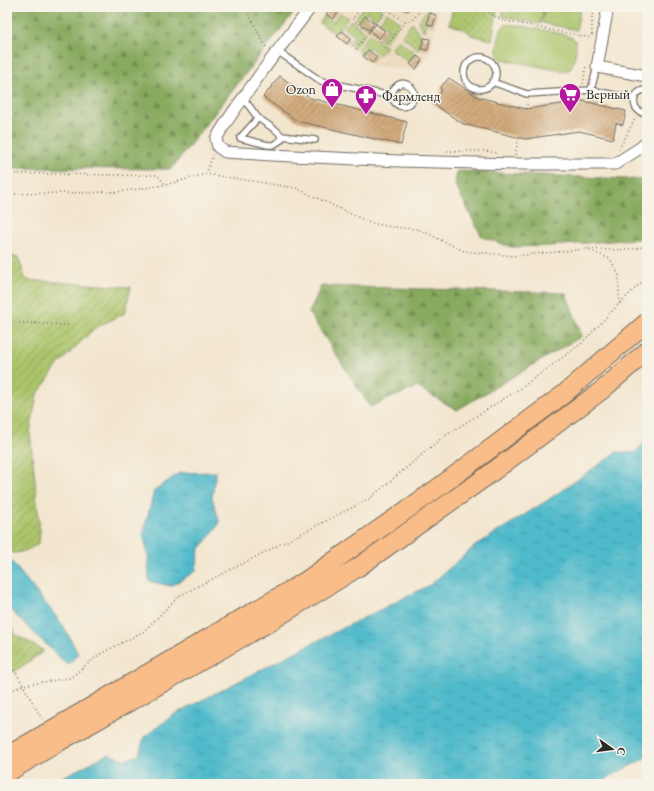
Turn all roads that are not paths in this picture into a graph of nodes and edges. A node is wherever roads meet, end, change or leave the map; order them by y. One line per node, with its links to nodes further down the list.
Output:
1 (311, 7): 3 (street)
2 (608, 7): 4 (street)
3 (274, 54): 9 (lane); 10 (street)
4 (592, 64): 5 (street); 7 (lane)
5 (647, 76)
6 (492, 82): 6 (lane); 7 (lane)
7 (591, 90): 11 (lane)
8 (647, 90): 11 (lane)
9 (391, 96): 9 (lane)
10 (242, 98): 13 (lane); 16 (street)
11 (634, 99): 12 (lane)
12 (647, 114)
13 (258, 118): 14 (lane); 14 (lane)
14 (282, 136): 15 (lane)
15 (315, 140)
16 (647, 142)
17 (647, 322): 19 (main road)
18 (647, 351): 20 (main road)
19 (7, 756)
20 (7, 773)

